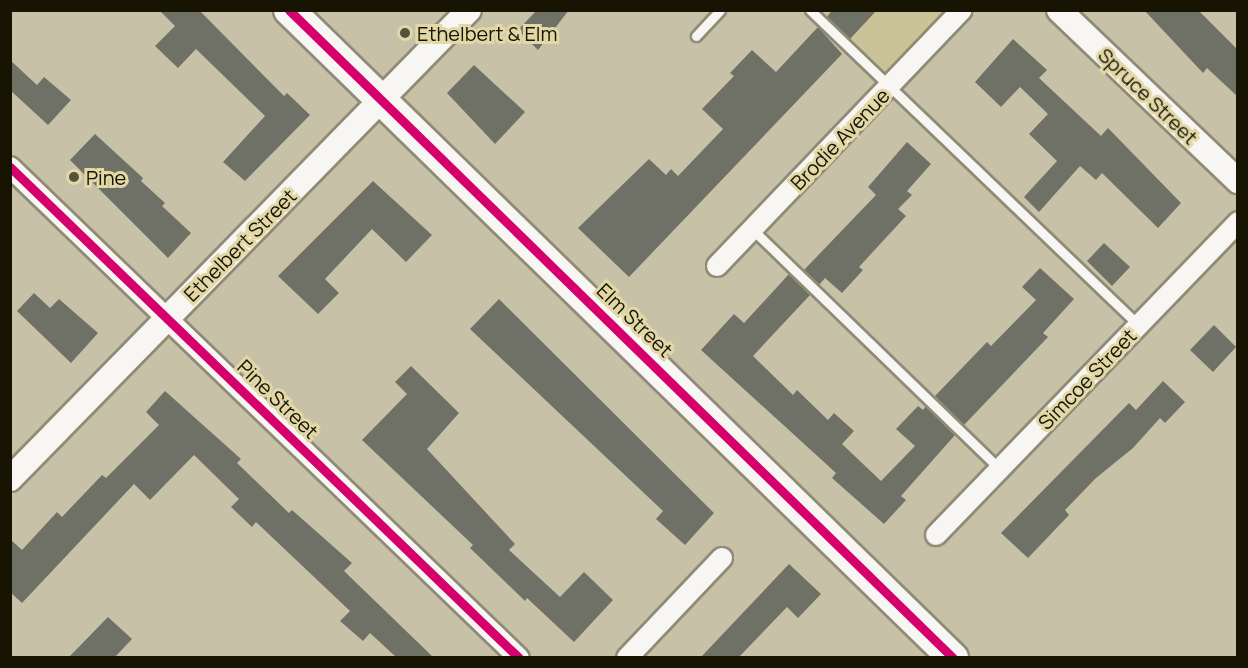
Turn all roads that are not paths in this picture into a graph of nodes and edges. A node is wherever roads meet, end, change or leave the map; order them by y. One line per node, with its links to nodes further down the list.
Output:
1 (289, 10): 9 (main road, Elm Street)
2 (469, 10): 9 (street, Ethelbert Street)
3 (720, 10): 7 (lane)
4 (810, 10): 8 (lane)
5 (962, 10): 8 (street, Brodie Avenue)
6 (1059, 10): 11 (street, Spruce Street)
7 (696, 36)
8 (891, 87): 13 (street, Brodie Avenue); 16 (lane)
9 (383, 102): 15 (street, Ethelbert Street); 23 (main road, Elm Street)
10 (10, 167): 15 (street, Pine Street)
11 (1238, 181)
12 (1238, 222): 16 (street, Simcoe Street)
13 (752, 230): 14 (street, Brodie Avenue); 17 (lane)
14 (717, 266)
15 (168, 317): 18 (street, Ethelbert Street); 21 (street, Pine Street)
16 (1138, 325): 17 (street, Simcoe Street)
17 (1000, 469): 19 (street, Simcoe Street)
18 (10, 479)
19 (936, 535)
20 (722, 558): 22 (street)
21 (519, 657)
22 (627, 657)
23 (953, 657)

